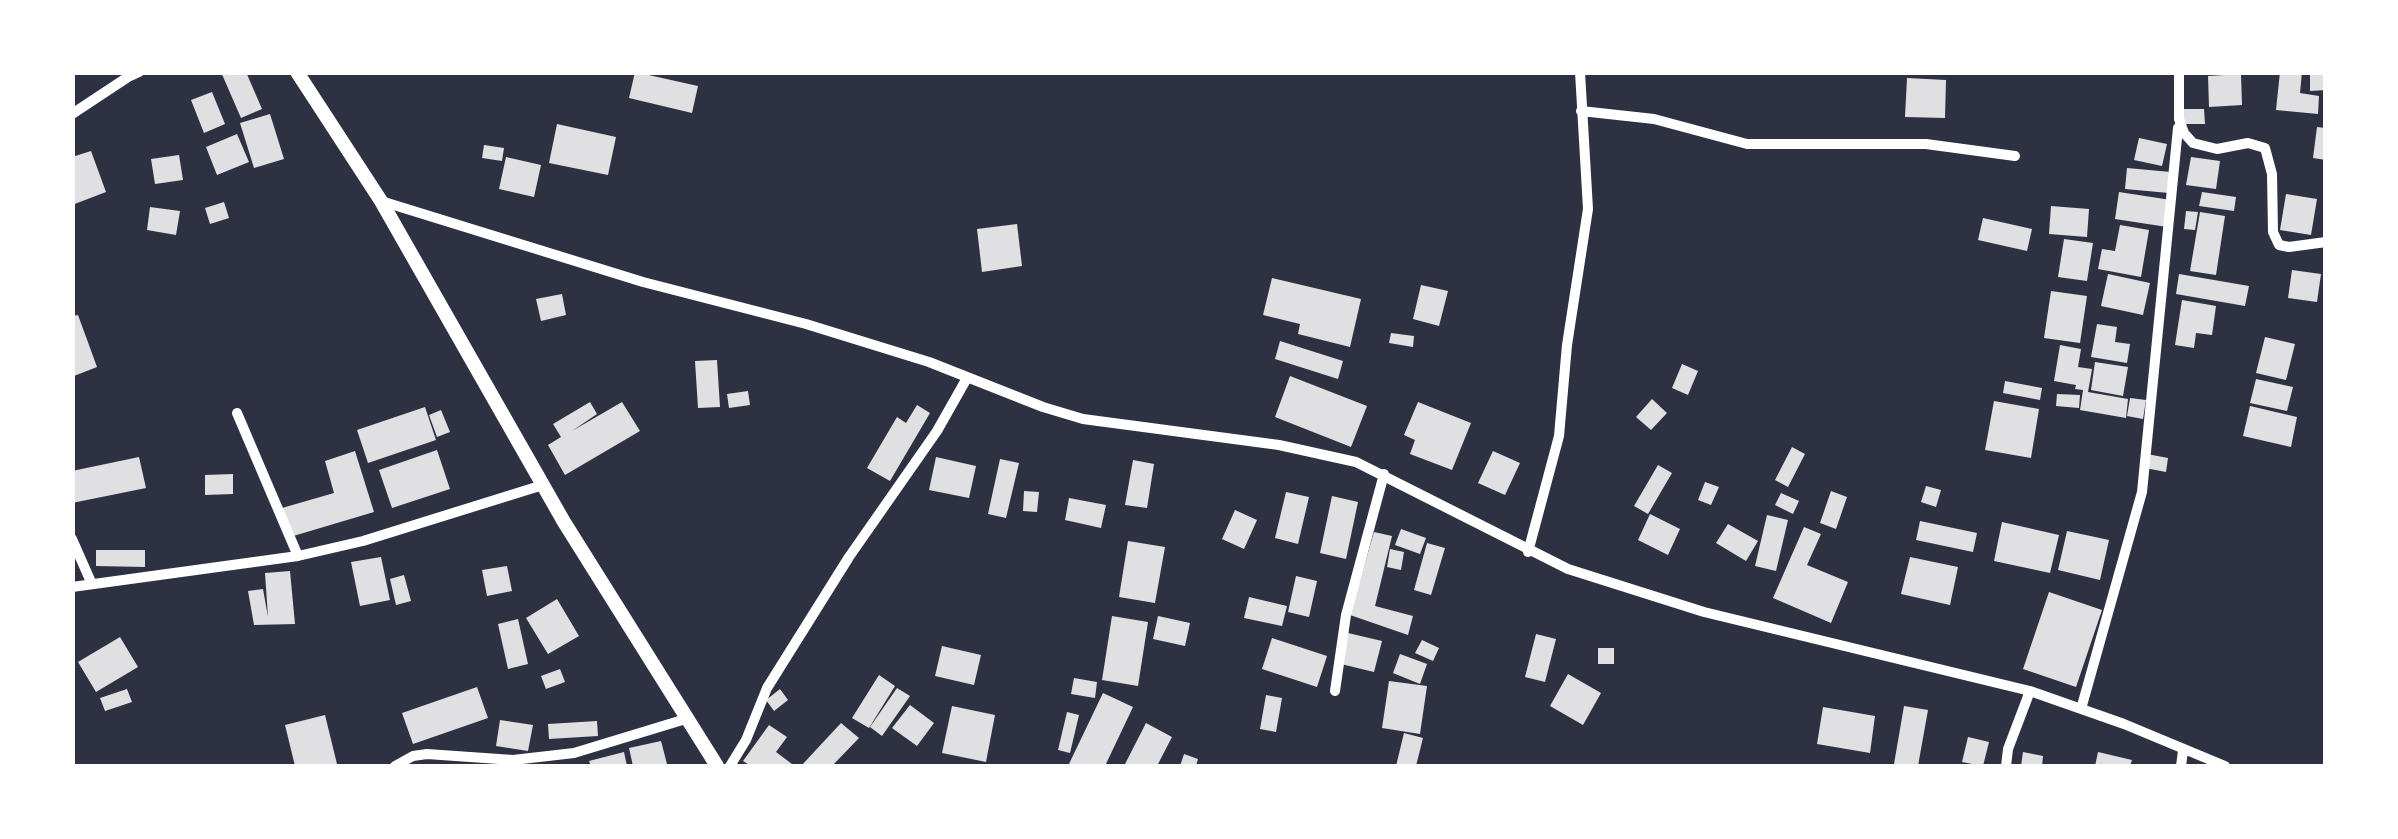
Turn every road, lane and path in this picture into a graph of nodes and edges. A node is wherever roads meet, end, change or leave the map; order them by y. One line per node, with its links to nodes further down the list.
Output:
1 (139, 72): 6 (street)
2 (296, 72): 9 (street)
3 (1580, 72): 5 (street)
4 (2179, 72): 7 (street)
5 (1581, 110): 8 (street); 16 (street)
6 (72, 114)
7 (2181, 128): 10 (street); 22 (street)
8 (2015, 156)
9 (381, 201): 11 (street); 14 (street)
10 (2326, 242)
11 (967, 378): 13 (street); 27 (street)
12 (237, 413): 17 (street)
13 (1384, 474): 16 (street); 20 (street)
14 (543, 485): 17 (street); 23 (street)
15 (72, 539): 18 (street)
16 (1528, 552): 21 (street)
17 (298, 556): 18 (street)
18 (92, 582): 19 (street)
19 (72, 587)
20 (1335, 691)
21 (2030, 691): 22 (street); 28 (street)
22 (2081, 709): 24 (street)
23 (689, 718): 25 (street); 26 (street)
24 (2182, 751): 29 (street); 30 (street)
25 (395, 766)
26 (717, 766)
27 (730, 766)
28 (2006, 766)
29 (2181, 766)
30 (2225, 766)

